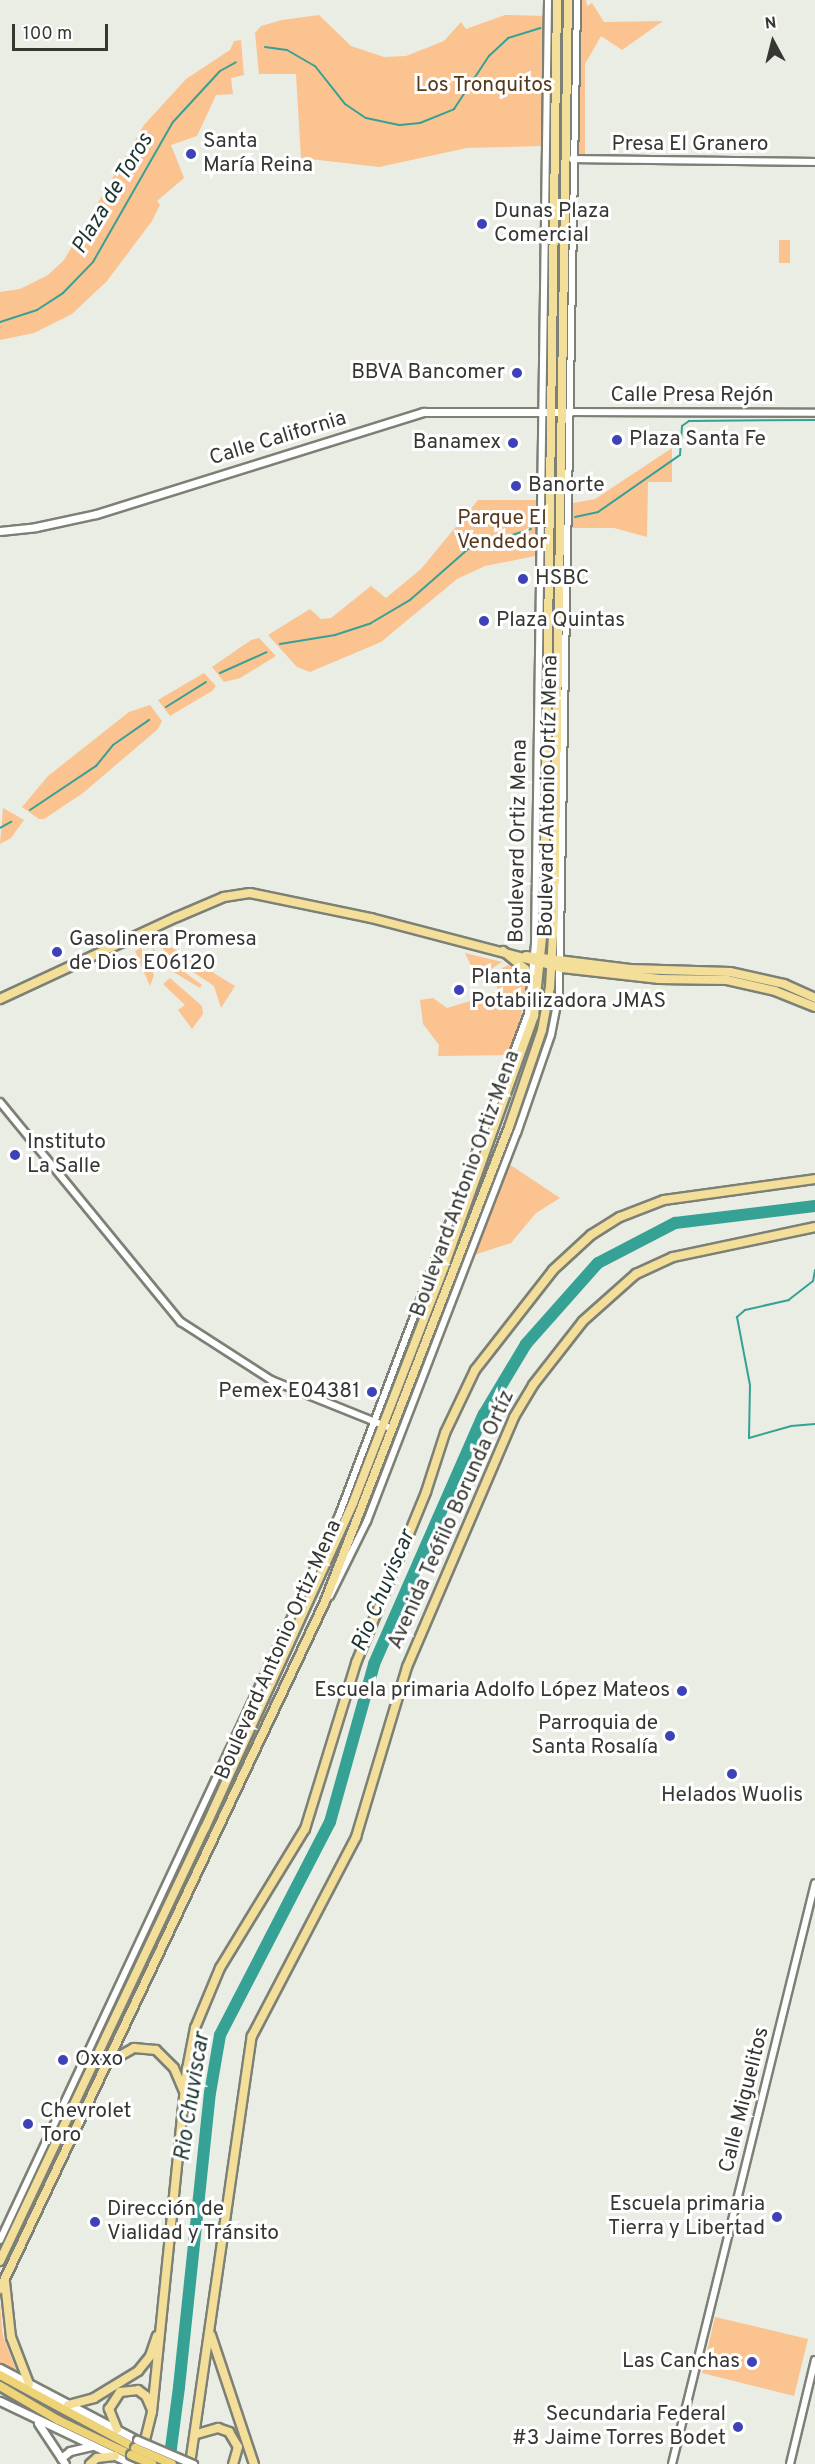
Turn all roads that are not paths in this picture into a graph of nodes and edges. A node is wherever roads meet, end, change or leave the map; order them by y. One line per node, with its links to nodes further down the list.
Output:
1 (548, 0): 8 (street, Boulevard Antonio Ortiz Mena)
2 (556, 0): 5 (main road, Boulevard Antonio Ortiz Mena)
3 (568, 0): 6 (main road, Boulevard Antonio Ortiz Mena)
4 (577, 0): 6 (street, Boulevard Antonio Ortiz Mena)
5 (555, 79): 6 (main road); 8 (main road, Boulevard Antonio Ortiz Mena)
6 (570, 159): 7 (street, Presa El Granero); 9 (main road, Boulevard Antonio Ortiz Mena)
7 (815, 162)
8 (546, 412): 9 (main road, Calle California); 11 (main road, Calle California); 13 (main road, Boulevard Antonio Ortiz Mena)
9 (566, 412): 10 (street, Calle Presa Rejón); 14 (main road, Boulevard Antonio Ortiz Mena); 15 (street, Boulevard Antonio Ortíz Mena)
10 (815, 412)
11 (0, 531)
12 (500, 949): 13 (main road); 16 (main road); 18 (main road)
13 (536, 958): 14 (main road); 16 (street, Boulevard Ortiz Mena); 24 (main road, Boulevard Antonio Ortiz Mena)
14 (552, 962): 15 (main road); 25 (main road, Boulevard Antonio Ortiz Mena)
15 (562, 964): 17 (main road); 19 (main road); 26 (street, Boulevard Antonio Ortíz Mena)
16 (533, 982): 23 (street, Boulevard Ortiz Mena)
17 (815, 998)
18 (0, 999)
19 (815, 1007)
20 (0, 1102): 23 (street)
21 (815, 1179): 29 (main road, Avenida Teófilo Borunda Ortíz)
22 (815, 1227): 38 (main road, Avenida Teófilo Borunda Ortíz)
23 (374, 1423): 24 (street); 30 (street, Boulevard Antonio Ortiz Mena)
24 (384, 1426): 25 (street); 30 (main road, Boulevard Antonio Ortiz Mena)
25 (393, 1429): 26 (main road, Boulevard Antonio Ortiz Mena)
26 (324, 1604): 35 (main road, Boulevard Antonio Ortiz Mena)
27 (815, 1883): 62 (street, Calle Miguelitos)
28 (116, 2058): 29 (main road)
29 (184, 2094): 37 (main road, Avenida Teófilo Borunda Ortíz)
30 (66, 2110): 31 (street, Boulevard Antonio Ortiz Mena); 32 (main road, Boulevard Antonio Ortiz Mena)
31 (38, 2159): 32 (main road); 33 (street, Boulevard Antonio Ortiz Mena)
32 (46, 2163): 34 (main road, Boulevard Antonio Ortiz Mena)
33 (0, 2240)
34 (0, 2261)
35 (5, 2280): 36 (main road, Boulevard Antonio Ortiz Mena); 42 (main road)
36 (0, 2289)
37 (163, 2308): 45 (main road); 46 (main road, Avenida Teófilo Borunda Ortíz)
38 (210, 2332): 49 (main road, Avenida Teófilo Borunda Ortíz); 61 (main road)
39 (815, 2360): 63 (street)
40 (0, 2368): 42 (main road)
41 (0, 2375): 50 (highway)
42 (29, 2384): 45 (main road)
43 (0, 2386): 57 (highway, bridge)
44 (0, 2401): 47 (main road)
45 (68, 2405): 48 (main road)
46 (152, 2412): 48 (main road); 56 (main road, Avenida Teófilo Borunda Ortíz)
47 (37, 2421): 51 (main road); 53 (main road)
48 (117, 2429): 50 (main road)
49 (197, 2434): 59 (main road, Avenida Teófilo Borunda Ortíz); 60 (main road)
50 (136, 2444): 58 (highway, bridge); 59 (main road, bridge)
51 (91, 2446): 52 (main road); 53 (main road)
52 (115, 2456): 54 (main road); 55 (main road)
53 (63, 2461)
54 (130, 2463)
55 (90, 2464)
56 (139, 2464)
57 (152, 2464)
58 (172, 2464)
59 (192, 2464)
60 (233, 2464)
61 (254, 2464)
62 (672, 2464)
63 (790, 2464)

